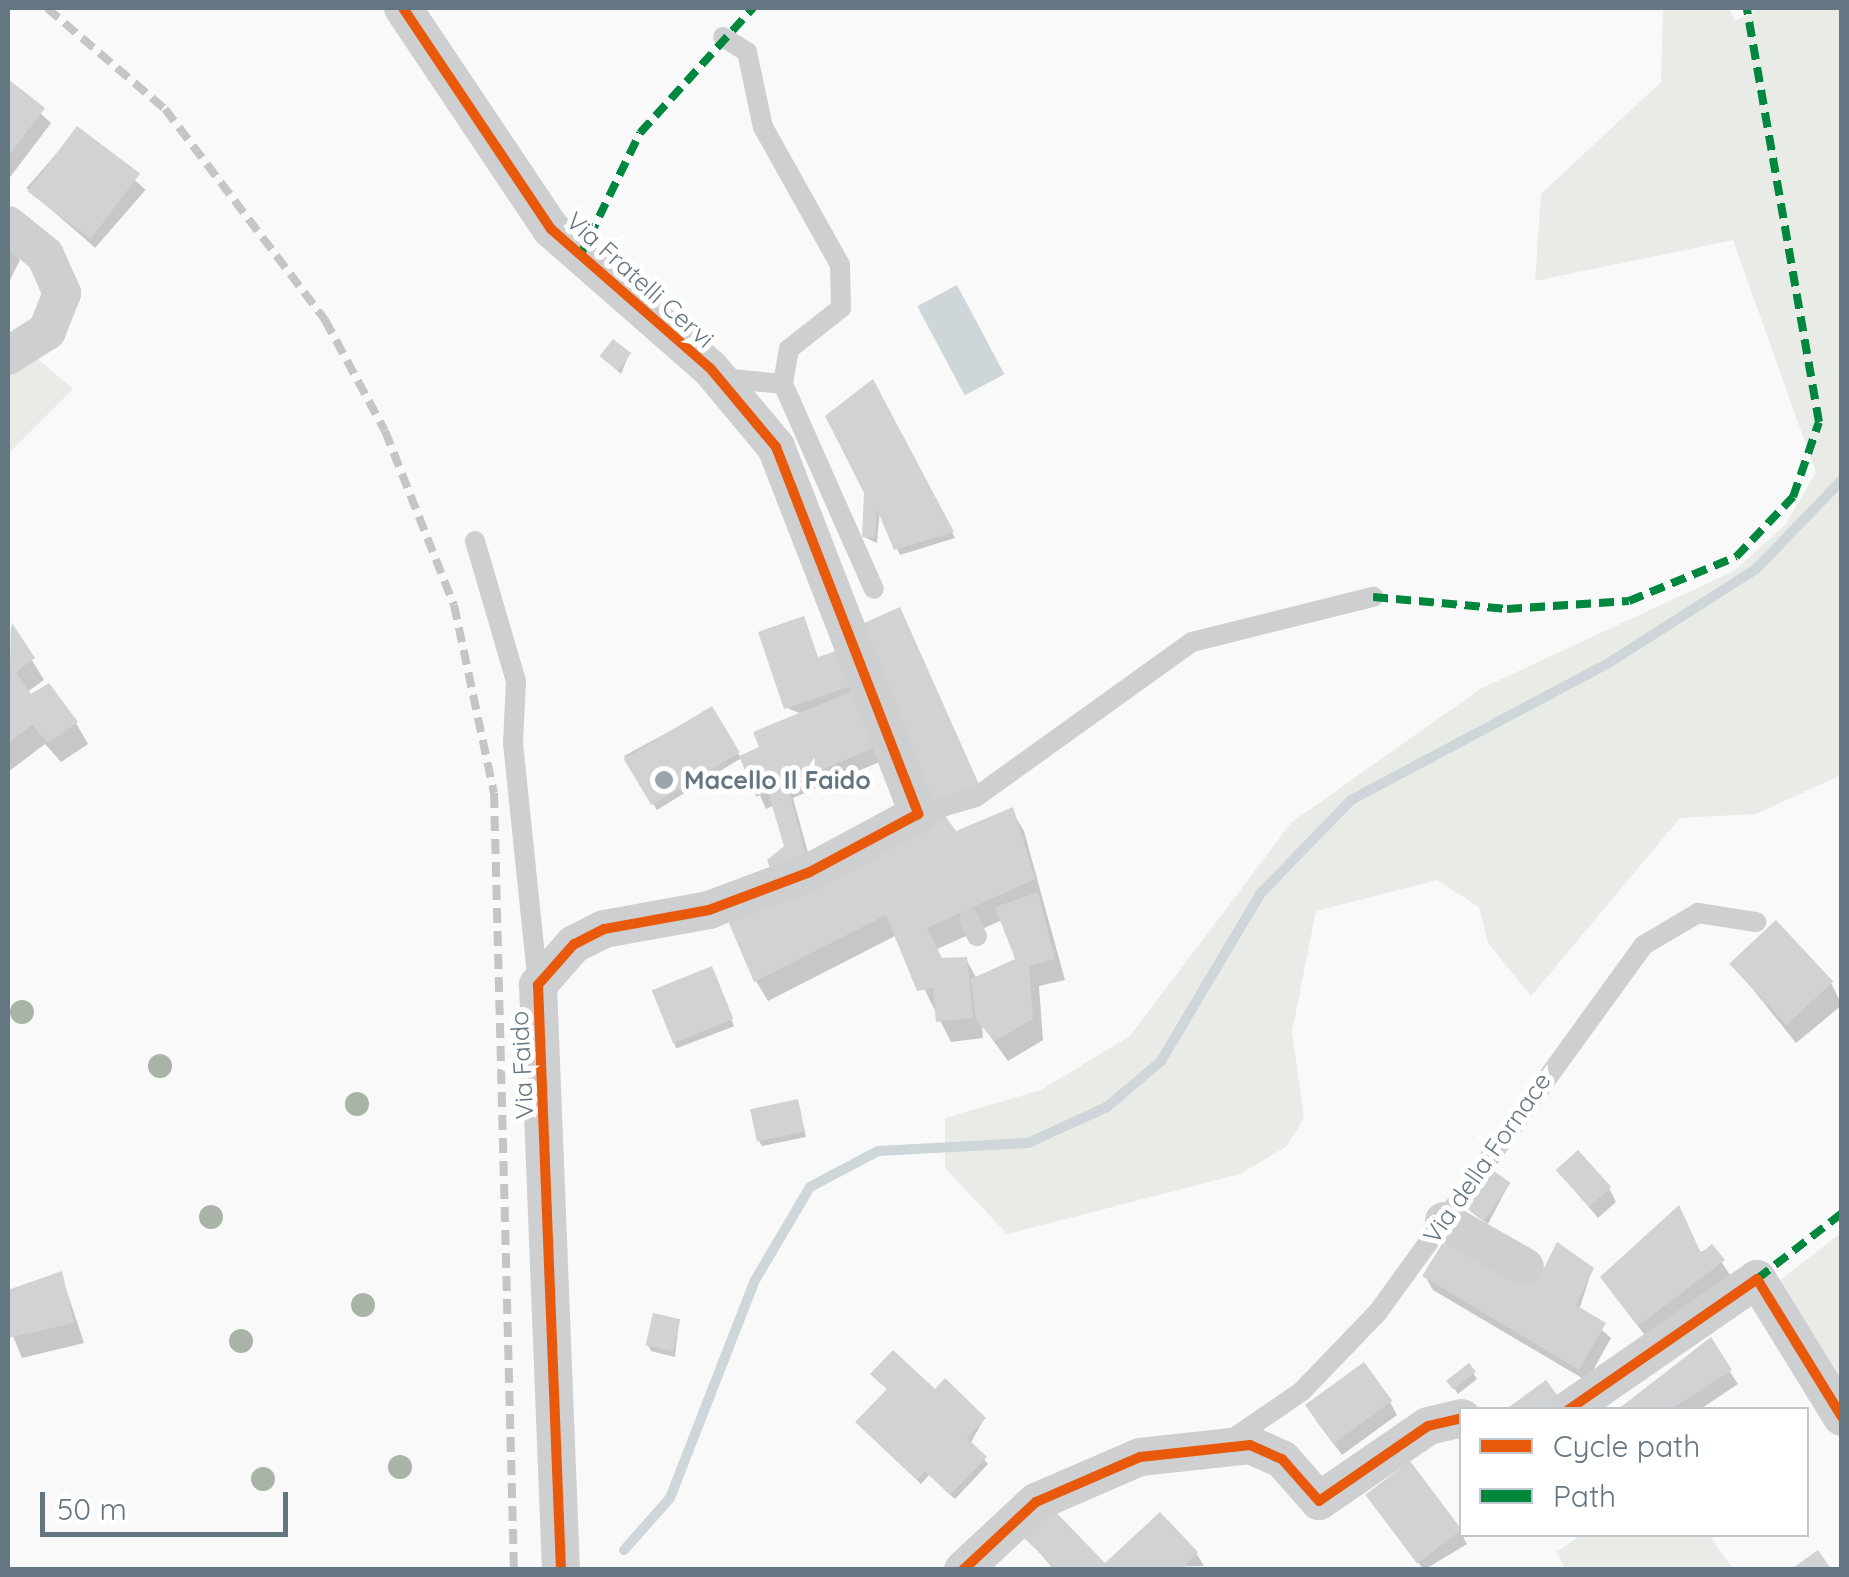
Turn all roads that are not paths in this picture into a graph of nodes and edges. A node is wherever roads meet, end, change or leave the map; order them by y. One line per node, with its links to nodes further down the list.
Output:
1 (403, 8): 5 (street, Via Fratelli Cervi)
2 (724, 37): 6 (lane)
3 (8, 225): 4 (street)
4 (8, 356)
5 (719, 378): 6 (lane); 10 (street, Via Fratelli Cervi)
6 (782, 384): 8 (lane)
7 (475, 542): 12 (lane)
8 (874, 589)
9 (1372, 597): 10 (lane)
10 (918, 814): 12 (street, Via Faido)
11 (1756, 922): 13 (lane, Via della Fornace)
12 (538, 985): 19 (street, Via Faido)
13 (1444, 1221): 14 (street); 18 (lane, Via della Fornace)
14 (1525, 1267)
15 (1572, 1407): 16 (street)
16 (1842, 1417)
17 (1459, 1419): 18 (street)
18 (1229, 1442): 20 (street, Via della Fornace)
19 (561, 1570)
20 (963, 1570)

